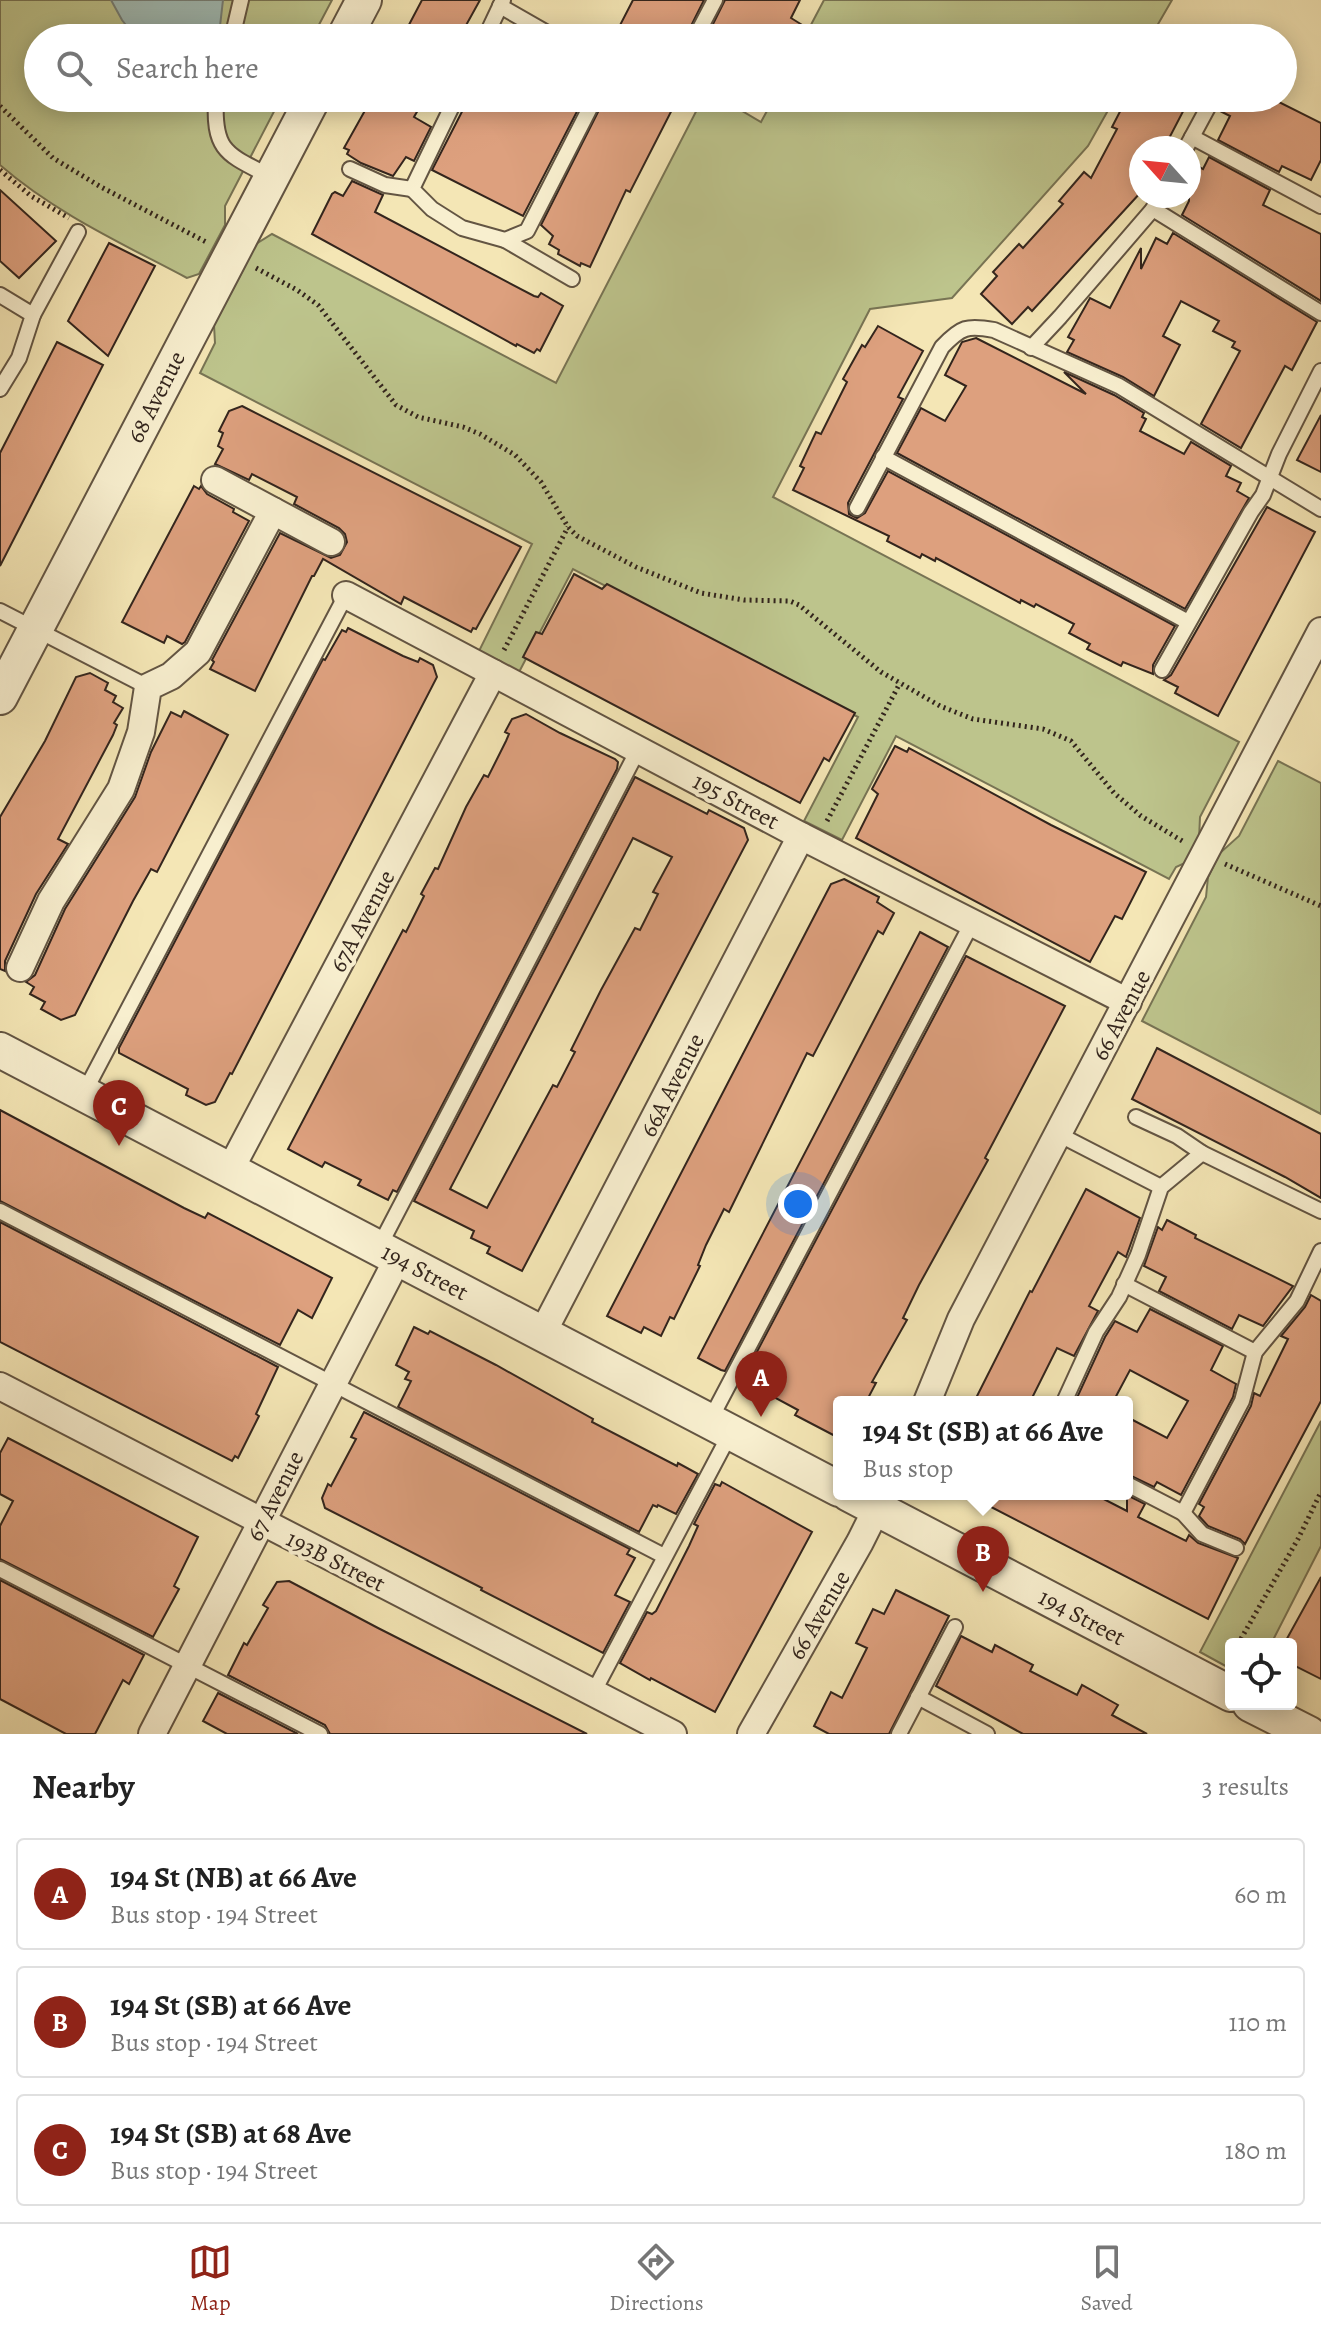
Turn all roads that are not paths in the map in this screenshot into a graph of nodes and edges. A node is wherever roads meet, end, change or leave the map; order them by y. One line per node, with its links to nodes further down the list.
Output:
1 (241, 0): 5 (lane)
2 (364, 0): 6 (street)
3 (715, 0): 9 (lane)
4 (502, 3): 7 (lane); 8 (lane)
5 (235, 24)
6 (351, 24)
7 (492, 24)
8 (534, 24)
9 (702, 24)
10 (215, 112): 18 (lane)
11 (306, 112): 18 (street, 68 Avenue)
12 (449, 112): 19 (lane)
13 (588, 112): 24 (lane)
14 (1206, 112): 15 (lane)
15 (1193, 136)
16 (1201, 149): 20 (lane)
17 (350, 169): 19 (lane)
18 (271, 177): 42 (street, 68 Avenue)
19 (412, 189): 24 (lane)
20 (1321, 206)
21 (1152, 208): 29 (lane)
22 (1166, 208): 27 (lane)
23 (77, 227): 28 (lane)
24 (505, 240): 25 (lane)
25 (572, 279)
26 (0, 295): 28 (lane)
27 (1321, 313)
28 (33, 315): 31 (lane)
29 (1031, 348): 32 (lane); 33 (lane)
30 (1321, 371): 33 (lane)
31 (0, 389)
32 (883, 457): 35 (lane); 41 (lane)
33 (1270, 478): 36 (lane); 41 (lane)
34 (215, 480): 37 (street)
35 (857, 508)
36 (1321, 509)
37 (273, 511): 38 (street); 46 (street)
38 (331, 542)
39 (346, 595): 44 (street, 195 Street); 54 (lane)
40 (0, 611): 42 (lane)
41 (1188, 622): 45 (lane)
42 (35, 629): 46 (lane); 47 (street, 68 Avenue)
43 (1321, 631): 52 (street, 66 Avenue)
44 (496, 666): 48 (street, 195 Street); 58 (street, 67A Avenue)
45 (1162, 670)
46 (148, 687): 51 (street)
47 (0, 697)
48 (638, 750): 49 (street, 195 Street); 63 (lane)
49 (812, 833): 50 (street, 195 Street); 65 (street, 66A Avenue)
50 (972, 923): 52 (street, 195 Street); 71 (lane)
51 (20, 968)
52 (1128, 1002): 56 (street, 66 Avenue)
53 (3, 1054): 54 (street, 194 Street)
54 (83, 1094): 58 (street, 194 Street)
55 (1136, 1117): 57 (lane)
56 (1058, 1134): 59 (lane); 69 (street, 66 Avenue)
57 (1202, 1153): 59 (lane); 61 (lane)
58 (230, 1170): 63 (street, 194 Street)
59 (1161, 1187): 64 (lane)
60 (0, 1211): 67 (lane)
61 (1321, 1211)
62 (1321, 1251): 66 (lane)
63 (388, 1253): 65 (street, 194 Street); 67 (street, 67 Avenue)
64 (1124, 1284): 66 (lane); 70 (lane)
65 (542, 1334): 71 (street, 194 Street)
66 (1255, 1352): 76 (lane)
67 (333, 1383): 77 (street, 67 Avenue); 79 (lane)
68 (0, 1386): 77 (street, 193B Street)
69 (929, 1396)
70 (1067, 1396)
71 (720, 1426): 72 (street, 194 Street); 79 (lane)
72 (833, 1486)
73 (1133, 1487): 76 (lane)
74 (869, 1500): 90 (street, 66 Avenue)
75 (872, 1500): 83 (street, 194 Street)
76 (1183, 1513): 78 (lane)
77 (262, 1523): 82 (street, 67 Avenue); 84 (street, 193B Street)
78 (1236, 1548)
79 (664, 1556): 84 (lane)
80 (0, 1569): 82 (lane)
81 (955, 1627): 85 (lane)
82 (187, 1666): 87 (street, 67 Avenue); 88 (lane)
83 (1225, 1691)
84 (593, 1693): 89 (street, 193B Street)
85 (918, 1697): 91 (lane); 92 (lane)
86 (1262, 1710): 93 (street)
87 (152, 1734)
88 (320, 1734)
89 (673, 1734)
90 (751, 1734)
91 (899, 1734)
92 (987, 1734)
93 (1309, 1734)

